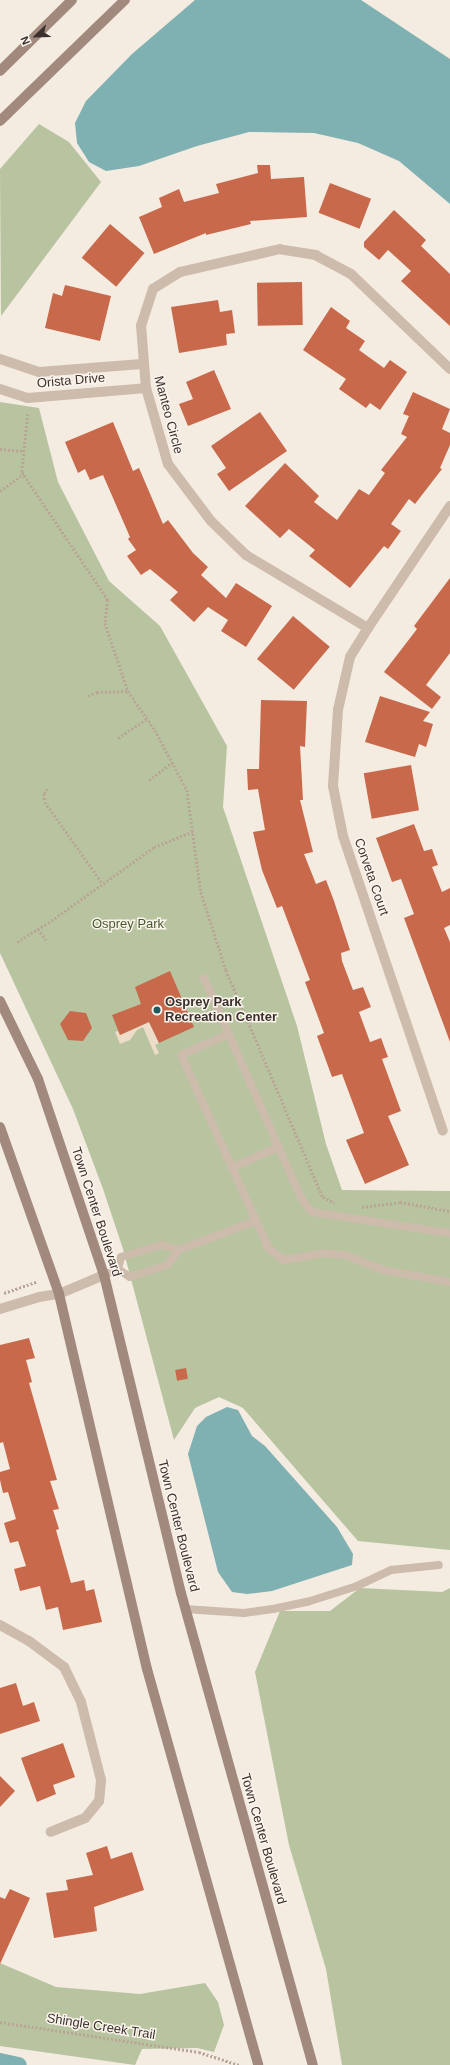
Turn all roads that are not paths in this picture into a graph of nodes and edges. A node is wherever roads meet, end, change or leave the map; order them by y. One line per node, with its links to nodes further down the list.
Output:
1 (72, 0): 3 (street)
2 (125, 0): 4 (street)
3 (0, 71)
4 (0, 121)
5 (0, 359): 6 (street, Orista Drive)
6 (142, 364): 7 (street, Manteo Circle); 8 (street, Manteo Circle)
7 (450, 369)
8 (146, 388): 9 (street, Orista Drive); 11 (street, Manteo Circle)
9 (0, 389)
10 (450, 506): 11 (street)
11 (368, 628): 16 (street, Corveta Court)
12 (204, 978): 14 (lane)
13 (0, 1001): 23 (street, Town Center Boulevard)
14 (229, 1034): 17 (lane); 18 (lane)
15 (0, 1128): 25 (street)
16 (443, 1131)
17 (279, 1147): 18 (lane); 20 (lane)
18 (231, 1168): 19 (lane)
19 (255, 1221): 21 (lane); 24 (lane)
20 (450, 1233)
21 (179, 1250): 22 (lane); 22 (lane)
22 (118, 1269): 23 (lane)
23 (104, 1275): 25 (street); 28 (street, Town Center Boulevard)
24 (450, 1282)
25 (60, 1294): 26 (street); 32 (street)
26 (0, 1309)
27 (439, 1565): 28 (lane)
28 (185, 1609): 31 (street, Town Center Boulevard)
29 (0, 1625): 30 (street)
30 (51, 1832)
31 (312, 2063)
32 (258, 2065)

